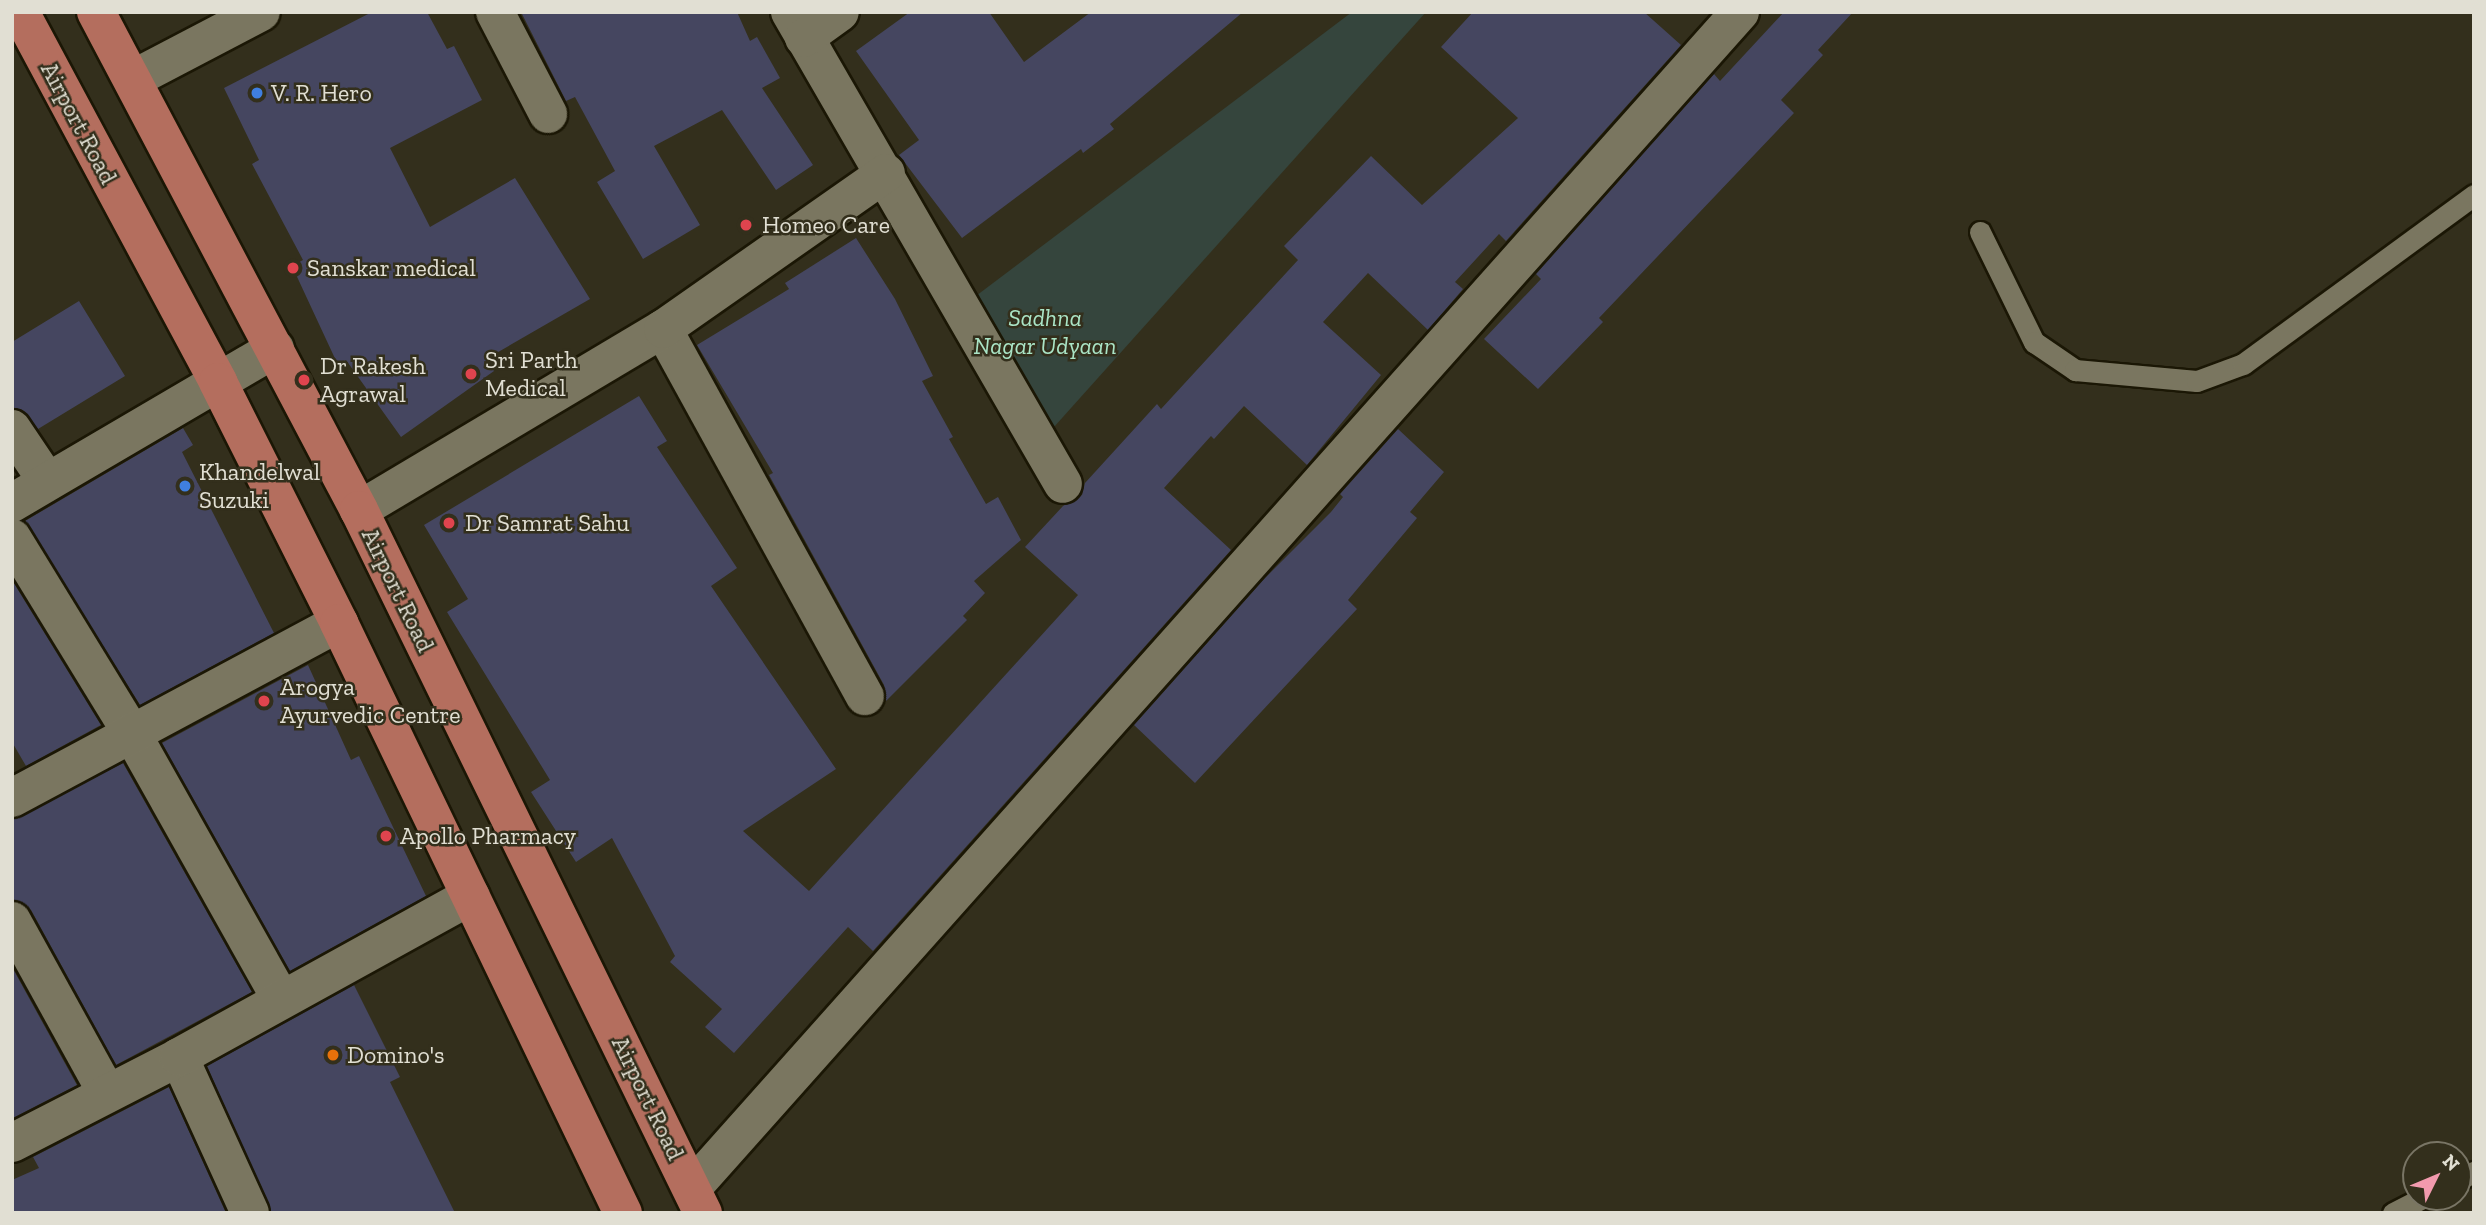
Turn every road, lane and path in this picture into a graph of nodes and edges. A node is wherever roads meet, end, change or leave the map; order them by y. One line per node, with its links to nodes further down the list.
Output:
1 (20, 12): 15 (main road, Airport Road)
2 (96, 12): 8 (main road, Airport Road)
3 (261, 12): 8 (street)
4 (495, 12): 9 (street)
5 (840, 12): 7 (street)
6 (1740, 12): 32 (street)
7 (797, 25): 10 (street)
8 (133, 79): 14 (main road, Airport Road)
9 (548, 114)
10 (886, 173): 13 (street); 18 (street)
11 (2474, 195): 12 (lane)
12 (1980, 232)
13 (663, 330): 20 (street); 23 (street)
14 (275, 348): 15 (street); 20 (main road, Airport Road)
15 (218, 382): 17 (street); 22 (main road, Airport Road)
16 (12, 429): 17 (street)
17 (47, 481): 19 (street)
18 (1063, 484)
19 (12, 503)
20 (359, 510): 32 (main road, Airport Road)
21 (12, 538): 24 (street)
22 (338, 623): 24 (street); 26 (main road, Airport Road)
23 (865, 696)
24 (131, 732): 25 (street); 28 (street)
25 (12, 798)
26 (471, 896): 28 (street); 34 (main road, Airport Road)
27 (12, 921): 30 (street)
28 (281, 999): 29 (street)
29 (179, 1057): 30 (street); 33 (street)
30 (107, 1093): 31 (street)
31 (12, 1143)
32 (697, 1200)
33 (250, 1213)
34 (623, 1213)

